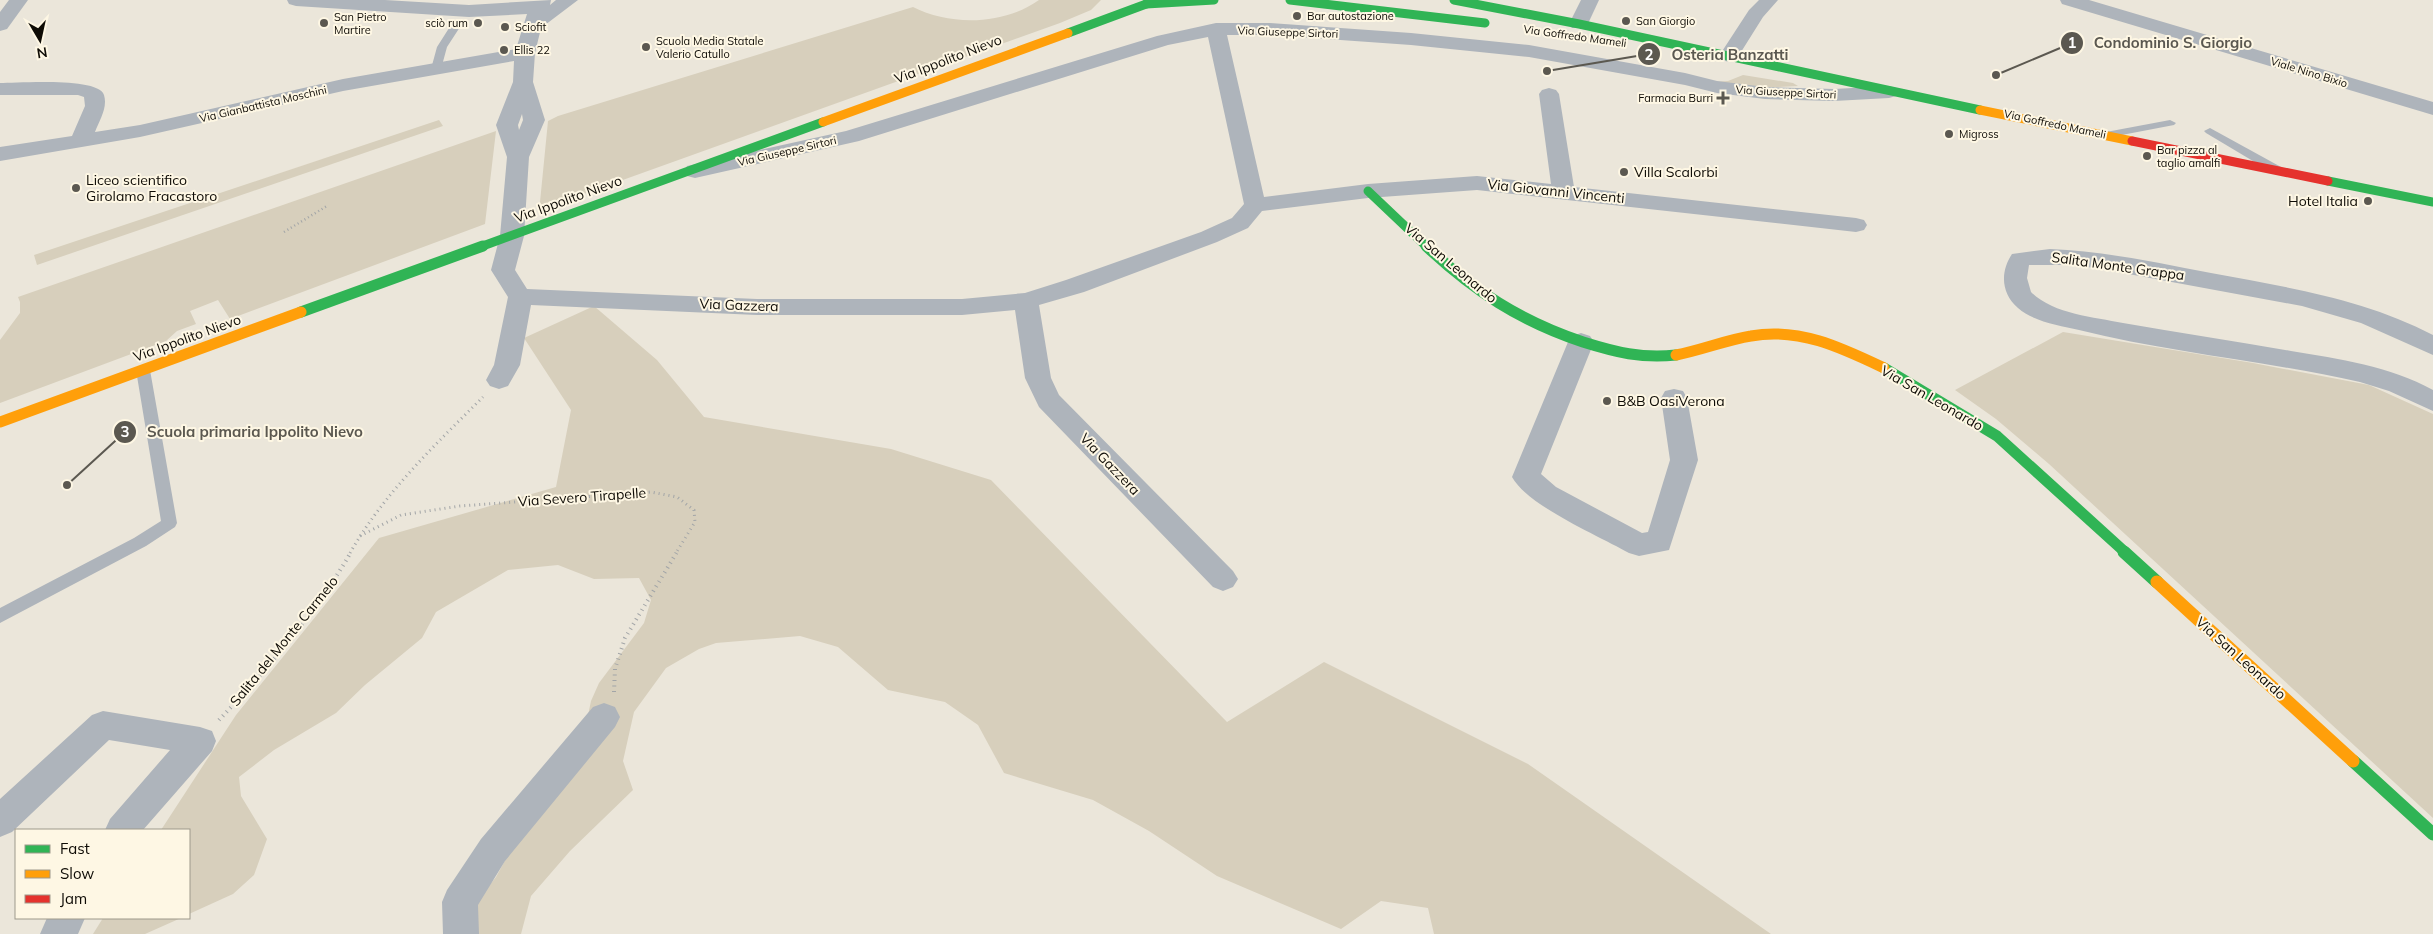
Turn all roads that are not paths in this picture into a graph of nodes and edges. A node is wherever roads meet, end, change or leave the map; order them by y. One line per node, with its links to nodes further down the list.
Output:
1 (19, 0): 19 (street)
2 (296, 0): 17 (street)
3 (569, 0): 14 (street)
4 (1214, 0): 10 (street, Via Ippolito Nievo)
5 (1290, 0): 15 (street)
6 (1454, 0): 13 (street, Via Goffredo Mameli)
7 (1590, 0): 22 (street)
8 (1770, 0): 25 (street, Via Giuseppe Sirtori)
9 (2069, 0): 31 (street, Viale Nino Bixio)
10 (1151, 2): 16 (street, Via Ippolito Nievo)
11 (1117, 3): 16 (street)
12 (1432, 4): 15 (street)
13 (1484, 6): 18 (street); 22 (street, Via Goffredo Mameli)
14 (538, 11): 17 (street); 24 (street)
15 (1419, 14): 18 (street)
16 (1108, 18): 32 (street, Via Ippolito Nievo)
17 (462, 19): 26 (lane)
18 (1474, 22): 20 (street)
19 (0, 24)
20 (1493, 24)
21 (1216, 30): 27 (street, Via Giuseppe Sirtori); 33 (street, Via Giuseppe Sirtori); 44 (street)
22 (1585, 31): 23 (street, Via Goffredo Mameli); 23 (street, Via Goffredo Mameli)
23 (1678, 46): 25 (street, Via Goffredo Mameli)
24 (525, 53): 26 (street, Via Gianbattista Moschini); 46 (street)
25 (1734, 57): 27 (street, Via Giuseppe Sirtori); 29 (street, Via Goffredo Mameli)
26 (436, 69): 37 (street, Via Gianbattista Moschini)
27 (1685, 78): 29 (street, Via Giuseppe Sirtori)
28 (0, 88): 37 (street)
29 (1889, 92): 36 (street, Via Goffredo Mameli)
30 (1550, 94): 42 (street)
31 (2433, 109)
32 (848, 113): 33 (street, Via Giuseppe Sirtori); 40 (street, Via Ippolito Nievo)
33 (902, 122): 40 (street, Via Giuseppe Sirtori)
34 (2170, 123): 36 (lane)
35 (2210, 131): 39 (lane)
36 (2106, 135): 39 (street, Via Goffredo Mameli)
37 (81, 140): 38 (street, Via Gianbattista Moschini)
38 (0, 154)
39 (2277, 170): 43 (street, Via Goffredo Mameli)
40 (671, 176): 46 (street, Via Ippolito Nievo)
41 (1368, 191): 42 (street, Via Giovanni Vincenti); 44 (street, Via Giovanni Vincenti); 49 (street, Via San Leonardo)
42 (1563, 191): 45 (street, Via Giovanni Vincenti)
43 (2433, 202)
44 (1255, 205): 48 (street, Via Gazzera)
45 (1856, 225)
46 (512, 236): 47 (street); 51 (street, Via Ippolito Nievo)
47 (520, 297): 48 (street, Via Gazzera); 52 (street)
48 (1026, 301): 56 (street, Via Gazzera)
49 (1581, 342): 53 (street); 63 (street, Via San Leonardo)
50 (2433, 346): 54 (street, Salita Monte Grappa)
51 (143, 370): 55 (street, Via Ippolito Nievo); 57 (lane)
52 (499, 380)
53 (1674, 398)
54 (2433, 402)
55 (0, 422)
56 (1223, 579)
57 (20, 605): 58 (lane); 59 (lane)
58 (0, 606)
59 (0, 616)
60 (604, 717): 66 (street)
61 (0, 821): 62 (street)
62 (123, 829)
63 (2433, 834)
64 (66, 919): 65 (street)
65 (58, 934)
66 (461, 934)

